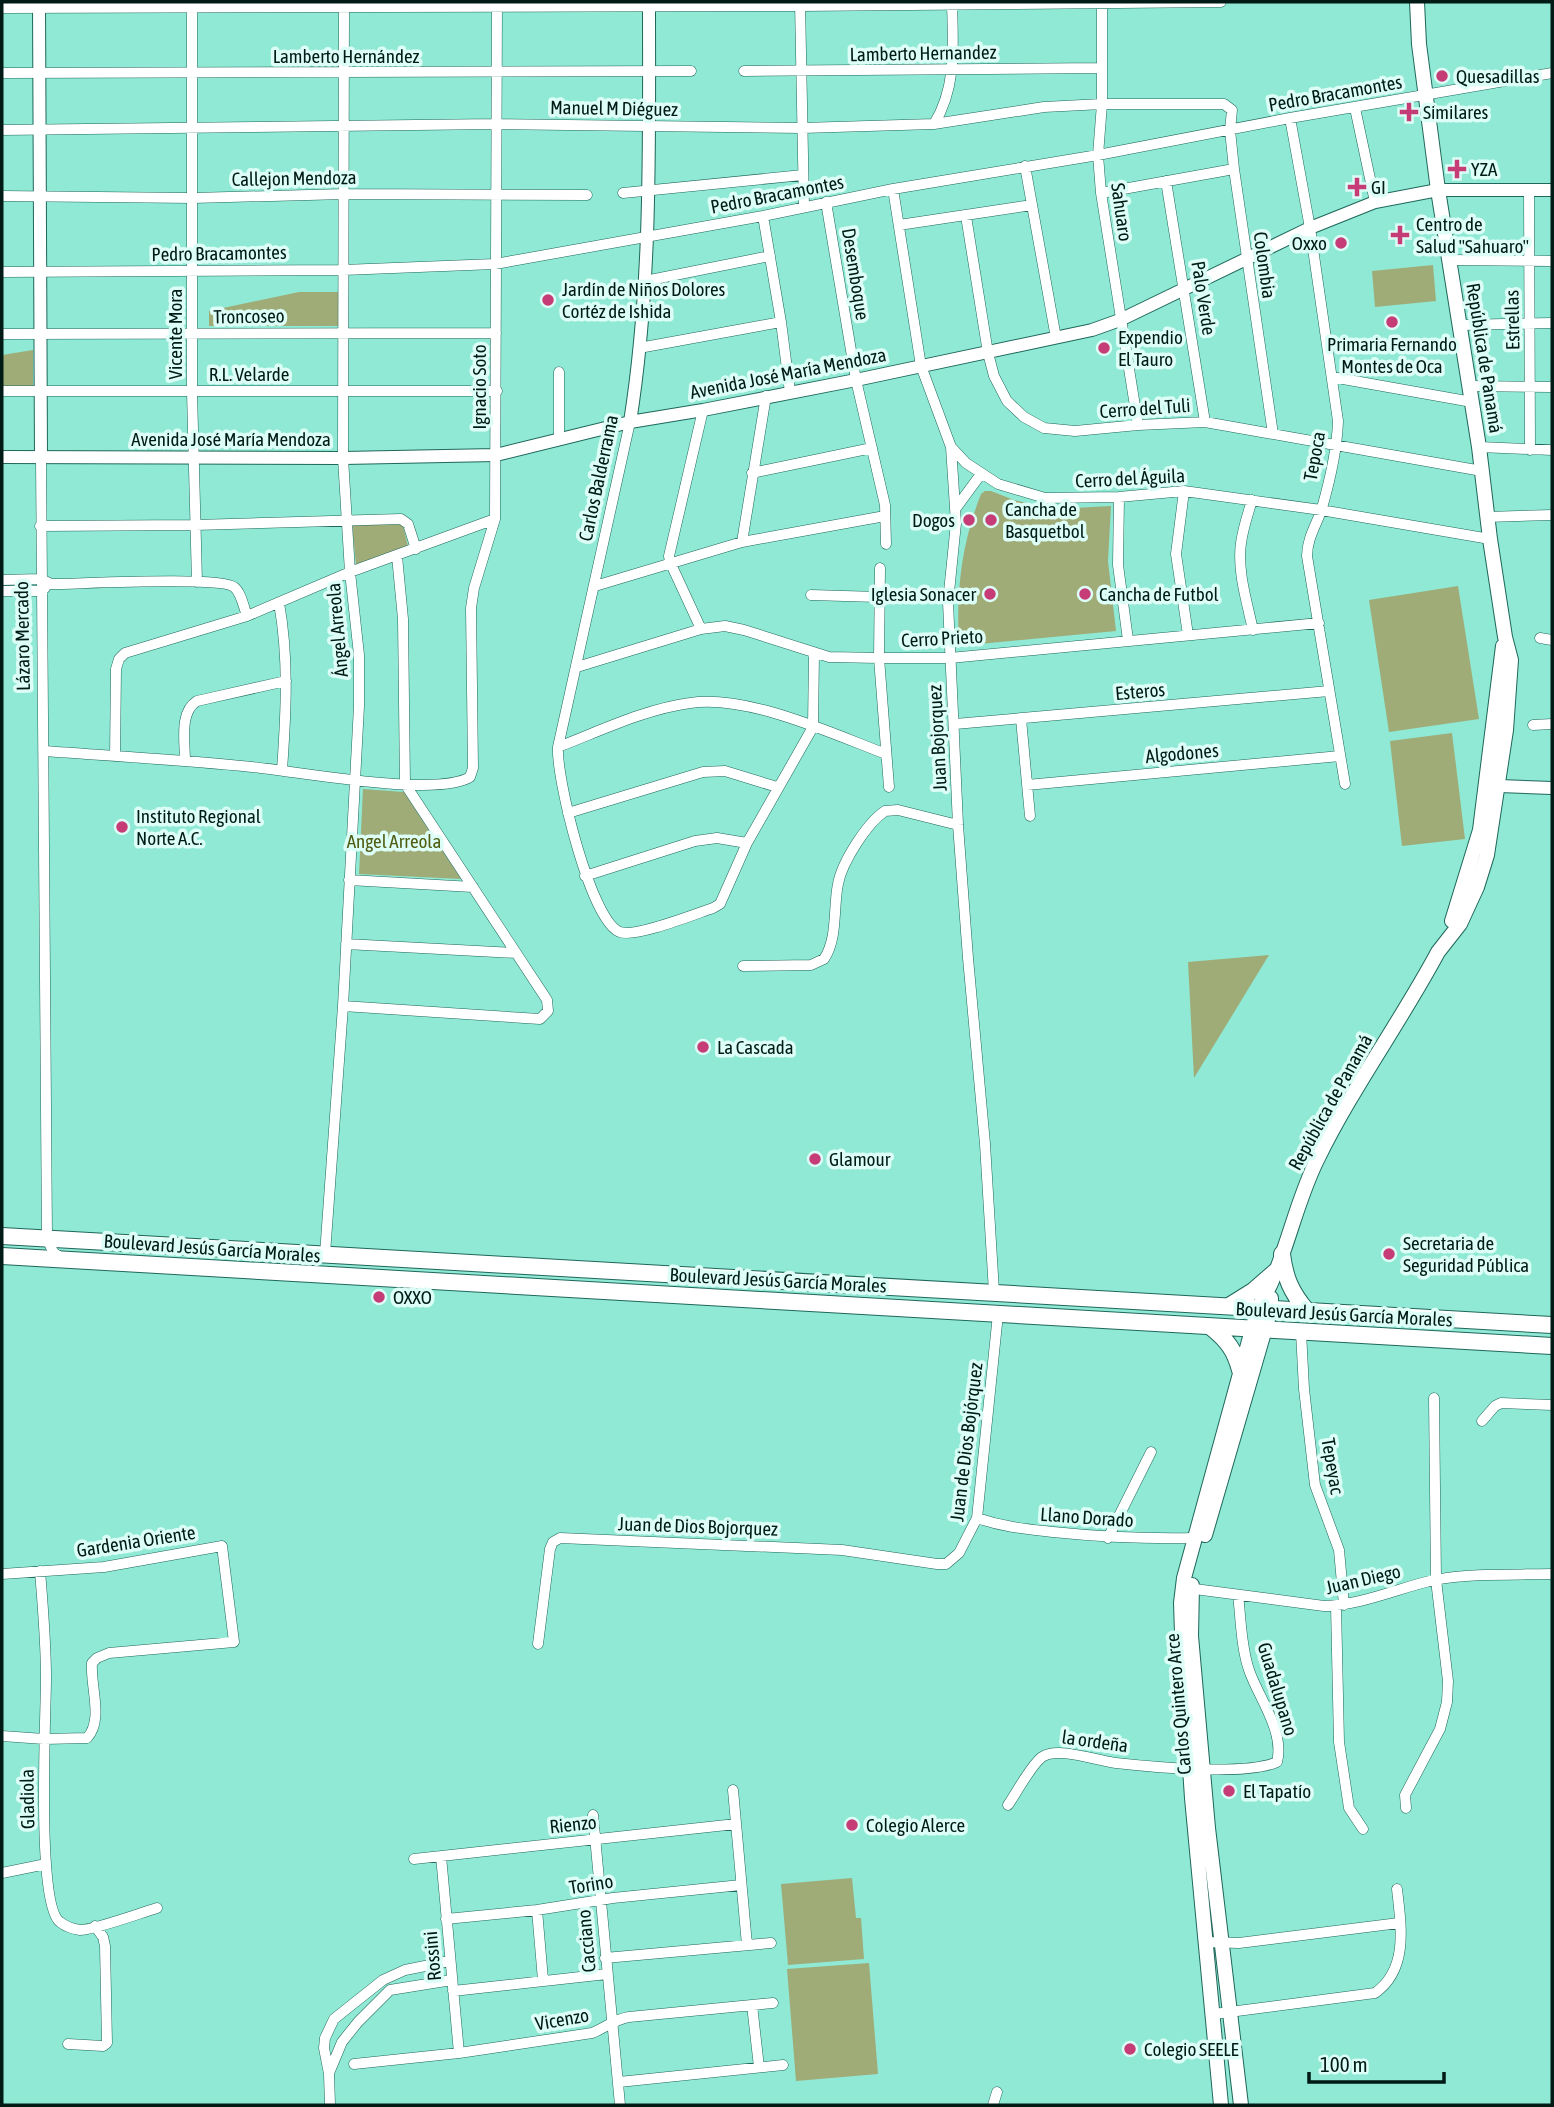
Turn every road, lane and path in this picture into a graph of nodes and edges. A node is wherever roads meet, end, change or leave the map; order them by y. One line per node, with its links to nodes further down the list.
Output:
1 (1102, 2): 2 (street); 4 (street); 12 (street, Sahuaro)
2 (1221, 2)
3 (1417, 2): 24 (main road, República de Panamá)
4 (952, 3): 8 (street); 13 (street)
5 (344, 4): 6 (street); 10 (street); 23 (street, Ángel Arreola)
6 (497, 4): 7 (street); 21 (street, Ignacio Soto)
7 (649, 4): 8 (street); 17 (street, Carlos Balderrama)
8 (800, 4): 16 (street)
9 (39, 5): 10 (street); 11 (street); 19 (street, Lázaro Mercado)
10 (192, 5): 20 (street, Vicente Mora)
11 (2, 8)
12 (1102, 68): 13 (street, Lamberto Hernandez); 25 (street, Sahuaro)
13 (951, 70): 16 (street, Lamberto Hernandez); 30 (street)
14 (691, 71): 17 (street, Lamberto Hernández)
15 (744, 71): 16 (street, Lamberto Hernandez)
16 (801, 71): 34 (street)
17 (648, 72): 21 (street, Lamberto Hernández); 31 (street, Carlos Balderrama)
18 (2, 73): 19 (street, Lamberto Hernández)
19 (40, 73): 20 (street, Lamberto Hernández); 35 (street, Lázaro Mercado)
20 (193, 73): 23 (street, Lamberto Hernández); 33 (street, Vicente Mora)
21 (497, 73): 23 (street, Lamberto Hernández); 29 (street, Ignacio Soto)
22 (1552, 73): 24 (street, Pedro Bracamontes)
23 (344, 74): 32 (street, Ángel Arreola)
24 (1426, 94): 27 (street, Pedro Bracamontes); 44 (main road, República de Panamá)
25 (1102, 104): 26 (street, Manuel M Diéguez); 30 (street, Manuel M Diéguez); 38 (street, Sahuaro)
26 (1224, 104): 37 (street, Colombia)
27 (1355, 108): 28 (street, Pedro Bracamontes); 57 (street)
28 (1290, 118): 37 (street, Pedro Bracamontes); 63 (street, Tepoca)
29 (496, 124): 31 (street, Manuel M Diéguez); 32 (street, Manuel M Diéguez); 49 (street, Ignacio Soto)
30 (934, 124): 34 (street, Manuel M Diéguez)
31 (649, 125): 34 (street, Manuel M Diéguez); 47 (street, Carlos Balderrama)
32 (344, 126): 33 (street, Manuel M Diéguez); 51 (street, Ángel Arreola)
33 (192, 127): 35 (street, Manuel M Diéguez); 55 (street, Vicente Mora)
34 (802, 128): 41 (street)
35 (41, 129): 36 (street, Manuel M Diéguez); 53 (street, Lázaro Mercado)
36 (2, 130)
37 (1230, 130): 38 (street, Pedro Bracamontes); 40 (street, Colombia)
38 (1098, 155): 39 (street, Pedro Bracamontes); 50 (street, Sahuaro)
39 (1025, 166): 43 (street, Pedro Bracamontes); 58 (street)
40 (1234, 169): 42 (street); 66 (street, Colombia)
41 (803, 175): 47 (street); 59 (street)
42 (1166, 181): 50 (street); 76 (street, Palo Verde)
43 (893, 189): 56 (street, Pedro Bracamontes); 62 (street, Juan Bojorquez)
44 (1438, 190): 45 (street, Avenida José María Mendoza); 57 (street, Avenida José María Mendoza); 67 (main road, República de Panamá)
45 (1529, 190): 46 (street, Avenida José María Mendoza); 69 (street, Estrellas)
46 (1552, 190)
47 (649, 191): 48 (street); 64 (street, Carlos Balderrama)
48 (623, 192)
49 (497, 193): 51 (street, Callejon Mendoza); 52 (street, Callejon Mendoza); 70 (street, Ignacio Soto)
50 (1101, 193): 77 (street, Sahuaro)
51 (344, 194): 55 (street, Callejon Mendoza); 71 (street, Ángel Arreola)
52 (587, 194)
53 (41, 195): 54 (street, Callejon Mendoza); 55 (street, Callejon Mendoza); 74 (street, Lázaro Mercado)
54 (2, 196)
55 (193, 198): 72 (street, Vicente Mora)
56 (826, 202): 59 (street, Pedro Bracamontes); 93 (street, Desemboque)
57 (1374, 202): 63 (street, Avenida José María Mendoza)
58 (1032, 205): 61 (street); 87 (street)
59 (804, 207): 60 (street, Pedro Bracamontes)
60 (763, 216): 64 (street, Pedro Bracamontes); 65 (street)
61 (967, 216): 62 (street); 89 (street, Cerro del Tuli)
62 (899, 225): 90 (street, Juan Bojorquez)
63 (1310, 229): 66 (street, Avenida José María Mendoza); 92 (street, Tepoca)
64 (648, 237): 70 (street, Pedro Bracamontes); 75 (street, Carlos Balderrama)
65 (770, 256): 75 (street); 78 (street)
66 (1247, 259): 76 (street, Avenida José María Mendoza); 109 (street, Colombia)
67 (1450, 260): 69 (street); 81 (main road, República de Panamá)
68 (1552, 261): 69 (street)
69 (1529, 262): 79 (street, Estrellas)
70 (495, 264): 71 (street, Pedro Bracamontes); 84 (street, Ignacio Soto)
71 (343, 270): 72 (street, Pedro Bracamontes); 82 (street, Ángel Arreola)
72 (192, 271): 74 (street, Pedro Bracamontes); 86 (street, Vicente Mora)
73 (2, 272): 74 (street, Pedro Bracamontes)
74 (41, 272): 83 (street, Lázaro Mercado)
75 (645, 281): 88 (street, Carlos Balderrama)
76 (1185, 289): 77 (street, Avenida José María Mendoza); 107 (street, Palo Verde)
77 (1120, 320): 87 (street, Avenida José María Mendoza); 108 (street, Sahuaro)
78 (781, 322): 88 (street); 102 (street)
79 (1530, 323): 80 (street); 81 (street); 95 (street, Estrellas)
80 (1552, 323)
81 (1461, 325): 94 (main road, República de Panamá)
82 (344, 331): 84 (street, Troncoseo); 86 (street, Troncoseo); 100 (street, Ángel Arreola)
83 (40, 333): 85 (street, Troncoseo); 86 (street, Troncoseo); 98 (street, Lázaro Mercado)
84 (496, 333): 101 (street, Ignacio Soto)
85 (2, 334)
86 (192, 334): 99 (street, Vicente Mora)
87 (1056, 338): 89 (street, Avenida José María Mendoza)
88 (639, 348): 106 (street, Carlos Balderrama)
89 (988, 353): 90 (street, Avenida José María Mendoza); 108 (street, Cerro del Tuli)
90 (921, 366): 93 (street, Avenida José María Mendoza); 112 (street, Juan Bojorquez)
91 (559, 372): 110 (street)
92 (1332, 377): 104 (street); 111 (street, Tepoca)
93 (856, 380): 102 (street, Avenida José María Mendoza); 114 (street, Desemboque)
94 (1469, 386): 95 (street); 104 (main road, República de Panamá)
95 (1530, 387): 96 (street); 115 (street, Estrellas)
96 (1552, 387)
97 (2, 391): 98 (street, R.L. Velarde)
98 (40, 391): 99 (street, R.L. Velarde); 119 (street, Lázaro Mercado)
99 (192, 391): 100 (street, R.L. Velarde); 120 (street, Vicente Mora)
100 (343, 391): 101 (street, R.L. Velarde); 121 (street, Ángel Arreola)
101 (497, 391): 117 (street, Ignacio Soto)
102 (790, 392): 103 (street, Avenida José María Mendoza)
103 (766, 396): 105 (street, Avenida José María Mendoza); 123 (street)
104 (1472, 402): 113 (main road, República de Panamá)
105 (703, 410): 106 (street, Avenida José María Mendoza); 142 (street)
106 (629, 422): 110 (street, Avenida José María Mendoza); 149 (street, Carlos Balderrama)
107 (1205, 422): 108 (street, Cerro del Tuli); 109 (street, Cerro del Tuli)
108 (1138, 425)
109 (1273, 434): 111 (street, Cerro del Tuli)
110 (559, 440): 117 (street, Avenida José María Mendoza)
111 (1337, 446): 122 (street, Cerro del Tuli); 129 (street, Tepoca)
112 (951, 447): 124 (street, Cerro del Águila); 128 (street, Juan Bojorquez)
113 (1479, 447): 115 (street); 122 (main road, República de Panamá)
114 (872, 448): 123 (street); 131 (street, Desemboque)
115 (1530, 450): 116 (street)
116 (1552, 450)
117 (496, 455): 121 (street, Avenida José María Mendoza); 133 (street, Ignacio Soto)
118 (2, 457): 119 (street, Avenida José María Mendoza)
119 (41, 457): 120 (street, Avenida José María Mendoza); 135 (street, Lázaro Mercado)
120 (194, 458): 121 (street, Avenida José María Mendoza); 136 (street, Vicente Mora)
121 (344, 458): 134 (street, Ángel Arreola)
122 (1482, 471): 132 (main road, República de Panamá)
123 (752, 472): 138 (street)
124 (982, 474): 126 (street, Cerro del Águila); 128 (street)
125 (1184, 491): 126 (street, Cerro del Águila); 127 (street, Cerro del Águila); 159 (street)
126 (1119, 497): 162 (street)
127 (1252, 500): 129 (street, Cerro del Águila); 158 (street)
128 (956, 509): 167 (street, Juan Bojorquez)
129 (1321, 510): 137 (street, Cerro del Águila); 156 (street, Tepoca)
130 (1552, 515): 132 (street)
131 (885, 516): 138 (street); 139 (street, Desemboque)
132 (1487, 517): 137 (main road, República de Panamá)
133 (495, 519): 140 (street); 184 (street, Ignacio Soto)
134 (347, 520): 136 (street); 140 (street); 144 (street, Ángel Arreola)
135 (40, 526): 136 (street); 145 (street, Lázaro Mercado)
136 (195, 526): 147 (street, Vicente Mora)
137 (1490, 539): 160 (main road, República de Panamá)
138 (742, 542): 142 (street)
139 (886, 544)
140 (416, 549): 141 (street)
141 (397, 555): 144 (street); 184 (street)
142 (670, 562): 149 (street); 157 (street)
143 (880, 568): 153 (street)
144 (350, 572): 154 (street); 183 (street, Ángel Arreola)
145 (41, 579): 146 (street); 148 (street); 151 (street, Lázaro Mercado)
146 (2, 580)
147 (197, 582): 148 (street); 155 (street)
148 (51, 584): 151 (street)
149 (595, 586): 168 (street, Carlos Balderrama)
150 (2, 591): 151 (street)
151 (41, 591): 177 (street, Lázaro Mercado)
152 (811, 595): 153 (street)
153 (878, 597): 166 (street)
154 (279, 603): 155 (street); 169 (street)
155 (247, 616): 179 (street)
156 (1319, 624): 158 (street, Cerro Prieto); 170 (street, Tepoca)
157 (701, 629): 164 (street, Cerro Prieto); 168 (street, Cerro Prieto)
158 (1253, 630): 159 (street, Cerro Prieto)
159 (1188, 635): 162 (street, Cerro Prieto)
160 (1505, 637): 165 (main road, República de Panamá); 187 (main road, República de Panamá)
161 (1540, 638): 163 (street)
162 (1128, 640): 167 (street, Cerro Prieto)
163 (1552, 640)
164 (814, 653): 166 (street, Cerro Prieto); 175 (street)
165 (1501, 657): 187 (main road); 198 (main road, República de Panamá)
166 (878, 658): 167 (street, Cerro Prieto); 178 (street)
167 (950, 658): 172 (street, Juan Bojorquez)
168 (577, 667): 176 (street, Carlos Balderrama)
169 (286, 681): 181 (street); 182 (street)
170 (1329, 691): 171 (street, Esteros); 180 (street, Tepoca)
171 (1021, 719): 172 (street, Esteros); 186 (street)
172 (955, 724): 193 (street, Juan Bojorquez)
173 (1552, 724): 174 (street)
174 (1533, 725)
175 (813, 727): 176 (street); 178 (street); 188 (street)
176 (558, 747): 191 (street, Carlos Balderrama)
177 (44, 751): 179 (street); 205 (street, Lázaro Mercado)
178 (886, 754): 189 (street)
179 (115, 756): 181 (street)
180 (1340, 756): 185 (street, Tepoca); 186 (street, Algodones)
181 (185, 761): 182 (street)
182 (282, 770): 183 (street)
183 (356, 781): 184 (street); 196 (street, Ángel Arreola)
184 (405, 783): 197 (street)
185 (1345, 784)
186 (1027, 785): 192 (street)
187 (1499, 786): 190 (street); 198 (main road); 200 (main road, República de Panamá)
188 (777, 787): 191 (street); 194 (street)
189 (889, 787)
190 (1552, 788)
191 (568, 813): 195 (street, Carlos Balderrama)
192 (1030, 816)
193 (958, 825): 202 (street); 213 (street, Juan Bojorquez)
194 (747, 843): 195 (street); 195 (street, Carlos Balderrama)
195 (585, 876)
196 (349, 880): 197 (street); 199 (street, Ángel Arreola)
197 (473, 887): 201 (street)
198 (1461, 895): 200 (main road, República de Panamá)
199 (346, 944): 201 (street); 203 (street, Ángel Arreola)
200 (1442, 945): 207 (main road, República de Panamá)
201 (516, 953): 203 (street)
202 (743, 966)
203 (343, 1006): 206 (street, Ángel Arreola)
204 (2, 1236): 205 (main road, Boulevard Jesús García Morales)
205 (47, 1238): 206 (main road, Boulevard Jesús García Morales); 210 (street)
206 (325, 1254): 209 (main road, Boulevard Jesús García Morales)
207 (1282, 1254): 211 (main road, República de Panamá); 216 (main road)
208 (2, 1256): 210 (main road, Boulevard Jesús García Morales)
209 (399, 1258): 212 (main road); 213 (main road, Boulevard Jesús García Morales)
210 (67, 1260): 212 (main road, Boulevard Jesús García Morales)
211 (1273, 1279): 214 (main road); 215 (main road, República de Panamá)
212 (397, 1280): 217 (main road, Boulevard Jesús García Morales)
213 (994, 1292): 214 (main road, Boulevard Jesús García Morales)
214 (1229, 1306): 215 (main road, Boulevard Jesús García Morales)
215 (1264, 1308): 216 (main road, Boulevard Jesús García Morales); 220 (main road, Carlos Quintero Arce)
216 (1307, 1311): 218 (main road, Boulevard Jesús García Morales)
217 (998, 1314): 219 (main road, Boulevard Jesús García Morales); 229 (street, Juan de Dios Bojórquez)
218 (1552, 1325)
219 (1212, 1328): 220 (main road, Boulevard Jesús García Morales); 223 (main road)
220 (1259, 1329): 221 (main road, Boulevard Jesús García Morales); 223 (main road, Carlos Quintero Arce); 227 (main road, Carlos Quintero Arce)
221 (1301, 1332): 222 (main road, Boulevard Jesús García Morales); 239 (street, Tepeyac)
222 (1552, 1346)
223 (1240, 1370): 227 (main road, Carlos Quintero Arce)
224 (1434, 1398): 236 (street)
225 (1552, 1405): 226 (street)
226 (1482, 1421)
227 (1225, 1448): 231 (main road, Carlos Quintero Arce); 237 (main road, Carlos Quintero Arce)
228 (1151, 1452): 230 (street)
229 (977, 1518): 230 (street, Llano Dorado); 232 (street, Juan de Dios Bojórquez)
230 (1108, 1538): 231 (street, Llano Dorado)
231 (1195, 1538): 237 (main road, Carlos Quintero Arce)
232 (946, 1564): 240 (street, Juan de Dios Bojorquez)
233 (40, 1571): 234 (street, Gardenia Oriente); 242 (street, Gladiola); 242 (street, Gardenia Oriente)
234 (2, 1574)
235 (1552, 1574): 236 (street, Juan Diego)
236 (1436, 1580): 239 (street, Juan Diego); 246 (street)
237 (1187, 1588): 238 (street, Juan Diego); 243 (main road, Carlos Quintero Arce)
238 (1238, 1595): 239 (street, Juan Diego); 243 (street, Guadalupano)
239 (1340, 1605): 249 (street, Tepeyac)
240 (538, 1644)
241 (2, 1736): 242 (street)
242 (44, 1739): 253 (street, Gladiola)
243 (1197, 1768): 245 (street, la ordeña); 264 (main road, Carlos Quintero Arce); 265 (main road, Carlos Quintero Arce)
244 (733, 1790): 248 (street)
245 (1008, 1805)
246 (1406, 1808)
247 (593, 1815): 250 (street, Cacciano)
248 (736, 1824): 250 (street, Rienzo); 255 (street)
249 (1363, 1829)
250 (595, 1839): 251 (street, Rienzo); 257 (street, Cacciano)
251 (441, 1856): 252 (street, Rienzo); 260 (street, Rossini)
252 (414, 1859)
253 (46, 1864): 254 (street); 262 (street, Gladiola)
254 (2, 1873)
255 (741, 1885): 257 (street, Torino); 266 (street)
256 (1397, 1889): 261 (street)
257 (600, 1901): 259 (street, Torino); 267 (street, Cacciano)
258 (157, 1908): 262 (street, Gladiola)
259 (537, 1910): 260 (street, Torino); 271 (street)
260 (446, 1919): 268 (street, Rossini)
261 (1399, 1923): 265 (street); 276 (street)
262 (94, 1926): 279 (street)
263 (771, 1942): 266 (street)
264 (1205, 1942): 265 (street); 277 (main road, Carlos Quintero Arce)
265 (1223, 1944): 276 (main road, Carlos Quintero Arce)
266 (747, 1945): 267 (street)
267 (605, 1958): 269 (street, Cacciano)
268 (450, 1961): 270 (street); 272 (street, Rossini)
269 (607, 1974): 271 (street); 278 (street, Cacciano)
270 (383, 1980): 273 (street); 284 (street)
271 (544, 1980): 272 (street)
272 (453, 1986): 273 (street); 280 (street, Rossini)
273 (390, 1990): 284 (street)
274 (773, 2003): 275 (street, Vicenzo)
275 (752, 2005): 278 (street, Vicenzo); 283 (street)
276 (1231, 2011): 277 (street); 291 (main road, Carlos Quintero Arce)
277 (1214, 2014): 290 (main road, Carlos Quintero Arce)
278 (613, 2022): 280 (street, Vicenzo); 285 (street, Cacciano)
279 (68, 2044)
280 (459, 2053): 281 (street, Vicenzo)
281 (354, 2064)
282 (783, 2065): 283 (street)
283 (759, 2067): 285 (street)
284 (329, 2074): 287 (street)
285 (619, 2082): 288 (street, Cacciano)
286 (997, 2092): 289 (street)
287 (330, 2105)
288 (620, 2105)
289 (993, 2105)
290 (1221, 2105)
291 (1241, 2105)

